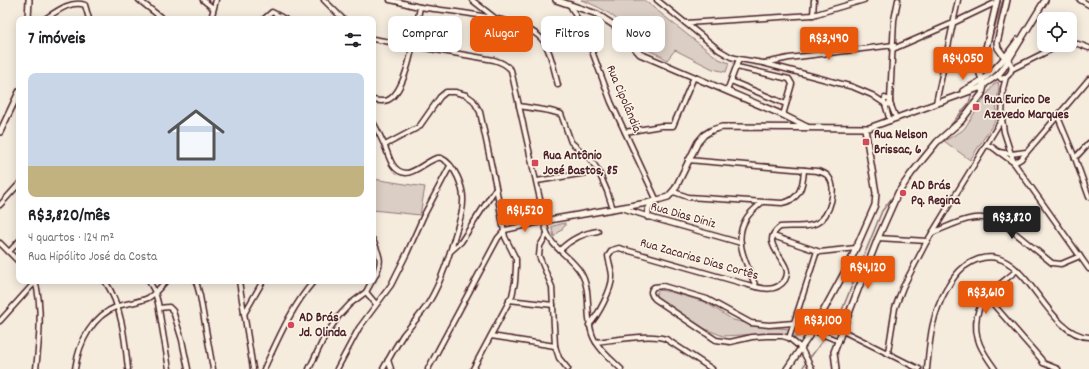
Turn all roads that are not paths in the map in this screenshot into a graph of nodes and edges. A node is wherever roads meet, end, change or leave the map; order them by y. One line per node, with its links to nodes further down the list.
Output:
1 (29, 0): 23 (street)
2 (139, 0): 26 (street)
3 (203, 0): 22 (street)
4 (216, 0): 22 (street)
5 (324, 0): 30 (street)
6 (390, 0): 17 (street)
7 (472, 0): 33 (street)
8 (556, 0): 19 (street)
9 (657, 0): 35 (street)
10 (814, 0): 34 (street)
11 (864, 0): 34 (street)
12 (898, 0): 41 (street)
13 (958, 0): 36 (street)
14 (1007, 0): 47 (street)
15 (1045, 0): 47 (street)
16 (1080, 0): 20 (street)
17 (396, 1): 21 (street)
18 (997, 1): 36 (street); 56 (street)
19 (570, 5): 52 (street); 74 (street, Rua Cipolândia)
20 (1089, 5)
21 (420, 7): 31 (street); 32 (street)
22 (213, 8): 27 (street)
23 (28, 16)
24 (50, 16): 25 (street)
25 (88, 16)
26 (159, 16)
27 (212, 16)
28 (267, 16): 29 (street)
29 (279, 16)
30 (340, 16)
31 (418, 16)
32 (481, 16)
33 (492, 16)
34 (813, 16): 35 (street)
35 (686, 23): 46 (street)
36 (953, 23): 41 (street); 62 (street)
37 (533, 32): 57 (street)
38 (376, 40): 39 (street)
39 (388, 42)
40 (1077, 44): 42 (street)
41 (893, 47): 48 (street); 61 (street)
42 (1089, 48)
43 (411, 52): 60 (street)
44 (447, 52): 64 (street)
45 (1046, 52): 51 (street)
46 (739, 59): 48 (street); 50 (street)
47 (1007, 59): 49 (street); 51 (street); 53 (street)
48 (763, 63): 61 (street)
49 (1001, 63): 53 (street); 56 (street)
50 (737, 66): 55 (street); 63 (street)
51 (1012, 69): 53 (street)
52 (694, 77): 58 (street); 74 (street)
53 (1002, 77): 56 (street); 68 (street)
54 (1089, 79): 66 (street)
55 (731, 81): 58 (street); 63 (street)
56 (982, 83): 62 (street); 104 (street)
57 (558, 85)
58 (727, 91): 65 (street)
59 (16, 98): 73 (street)
60 (376, 100)
61 (887, 101): 67 (street); 69 (street)
62 (936, 103): 67 (street)
63 (786, 104): 65 (street)
64 (519, 106): 85 (street); 87 (street)
65 (782, 114): 70 (street)
66 (1058, 117): 79 (street); 81 (street)
67 (896, 118): 69 (street)
68 (1002, 119): 77 (street); 80 (street)
69 (890, 121): 72 (street)
70 (808, 127): 72 (street); 82 (street)
71 (376, 128): 76 (street)
72 (865, 129): 109 (street)
73 (0, 132)
74 (625, 132): 92 (street, Rua Cipolândia)
75 (1089, 143): 81 (street)
76 (385, 145): 84 (street); 89 (street)
77 (986, 145): 78 (street); 101 (street)
78 (999, 152): 80 (street); 83 (street)
79 (1027, 152): 80 (street); 83 (street)
80 (1011, 154): 83 (street)
81 (1075, 158): 91 (street)
82 (688, 160): 86 (street); 90 (street)
83 (1014, 163): 115 (street)
84 (450, 166): 112 (street); 135 (street)
85 (598, 170): 87 (street); 96 (street)
86 (804, 170): 93 (street); 103 (street)
87 (537, 180): 98 (street)
88 (16, 187): 94 (street)
89 (496, 187): 99 (street); 112 (street)
90 (674, 192): 92 (street); 93 (street)
91 (1089, 197)
92 (655, 201): 95 (street); 97 (street)
93 (761, 203): 107 (street)
94 (0, 205)
95 (621, 208): 96 (street); 97 (street, Rua Dias Diniz)
96 (612, 209): 98 (street)
97 (648, 217): 107 (street, Rua Dias Diniz)
98 (545, 221): 99 (street); 102 (street)
99 (504, 230): 134 (street); 167 (street)
100 (598, 231): 111 (street)
101 (932, 233): 105 (street); 115 (street)
102 (547, 234): 111 (street); 136 (street)
103 (773, 236): 113 (street); 130 (street, Rua Zacarias Dias Cortês)
104 (878, 238): 105 (street); 144 (street)
105 (927, 241): 152 (street)
106 (0, 243): 114 (street)
107 (740, 243): 130 (street)
108 (16, 244): 114 (street)
109 (856, 248): 113 (street); 143 (street)
110 (376, 250): 119 (street)
111 (560, 250): 142 (street)
112 (451, 251): 153 (street)
113 (817, 251): 141 (street)
114 (9, 252): 116 (street)
115 (1080, 256): 117 (street)
116 (16, 259)
117 (1089, 268)
118 (1017, 270): 133 (street); 146 (street); 176 (street)
119 (376, 275)
120 (32, 284): 140 (street)
121 (35, 284): 155 (street)
122 (107, 284): 137 (street)
123 (151, 284): 131 (street)
124 (163, 284): 131 (street)
125 (197, 284): 160 (street)
126 (239, 284): 139 (street)
127 (261, 284): 139 (street)
128 (312, 284): 162 (street)
129 (371, 284): 132 (street)
130 (756, 287): 142 (street, Rua Zacarias Dias Cortês)
131 (155, 292): 137 (street); 138 (street)
132 (366, 292): 135 (street); 163 (street)
133 (986, 296): 154 (street); 177 (street)
134 (509, 300): 136 (street); 145 (street)
135 (376, 304): 164 (street)
136 (553, 305): 150 (street)
137 (117, 306): 156 (street); 157 (street)
138 (159, 308): 158 (street); 159 (street)
139 (244, 314): 161 (street)
140 (0, 321)
141 (794, 323): 143 (street); 147 (street); 147 (street)
142 (589, 325): 149 (street)
143 (813, 330): 148 (street); 151 (street)
144 (843, 331): 148 (street); 152 (street)
145 (491, 336): 150 (street); 168 (street)
146 (1089, 337)
147 (789, 338): 151 (street)
148 (839, 341): 174 (street)
149 (596, 342): 170 (street); 171 (street)
150 (555, 346): 169 (street)
151 (801, 348): 172 (street); 173 (street)
152 (888, 352): 175 (street)
153 (388, 360): 165 (street); 166 (street)
154 (1044, 363): 178 (street); 179 (street)
155 (36, 369)
156 (75, 369)
157 (128, 369)
158 (169, 369)
159 (188, 369)
160 (213, 369)
161 (253, 369)
162 (264, 369)
163 (308, 369)
164 (337, 369)
165 (383, 369)
166 (391, 369)
167 (428, 369)
168 (474, 369)
169 (568, 369)
170 (621, 369)
171 (712, 369)
172 (787, 369)
173 (812, 369)
174 (836, 369)
175 (919, 369)
176 (927, 369)
177 (995, 369)
178 (1044, 369)
179 (1058, 369)

